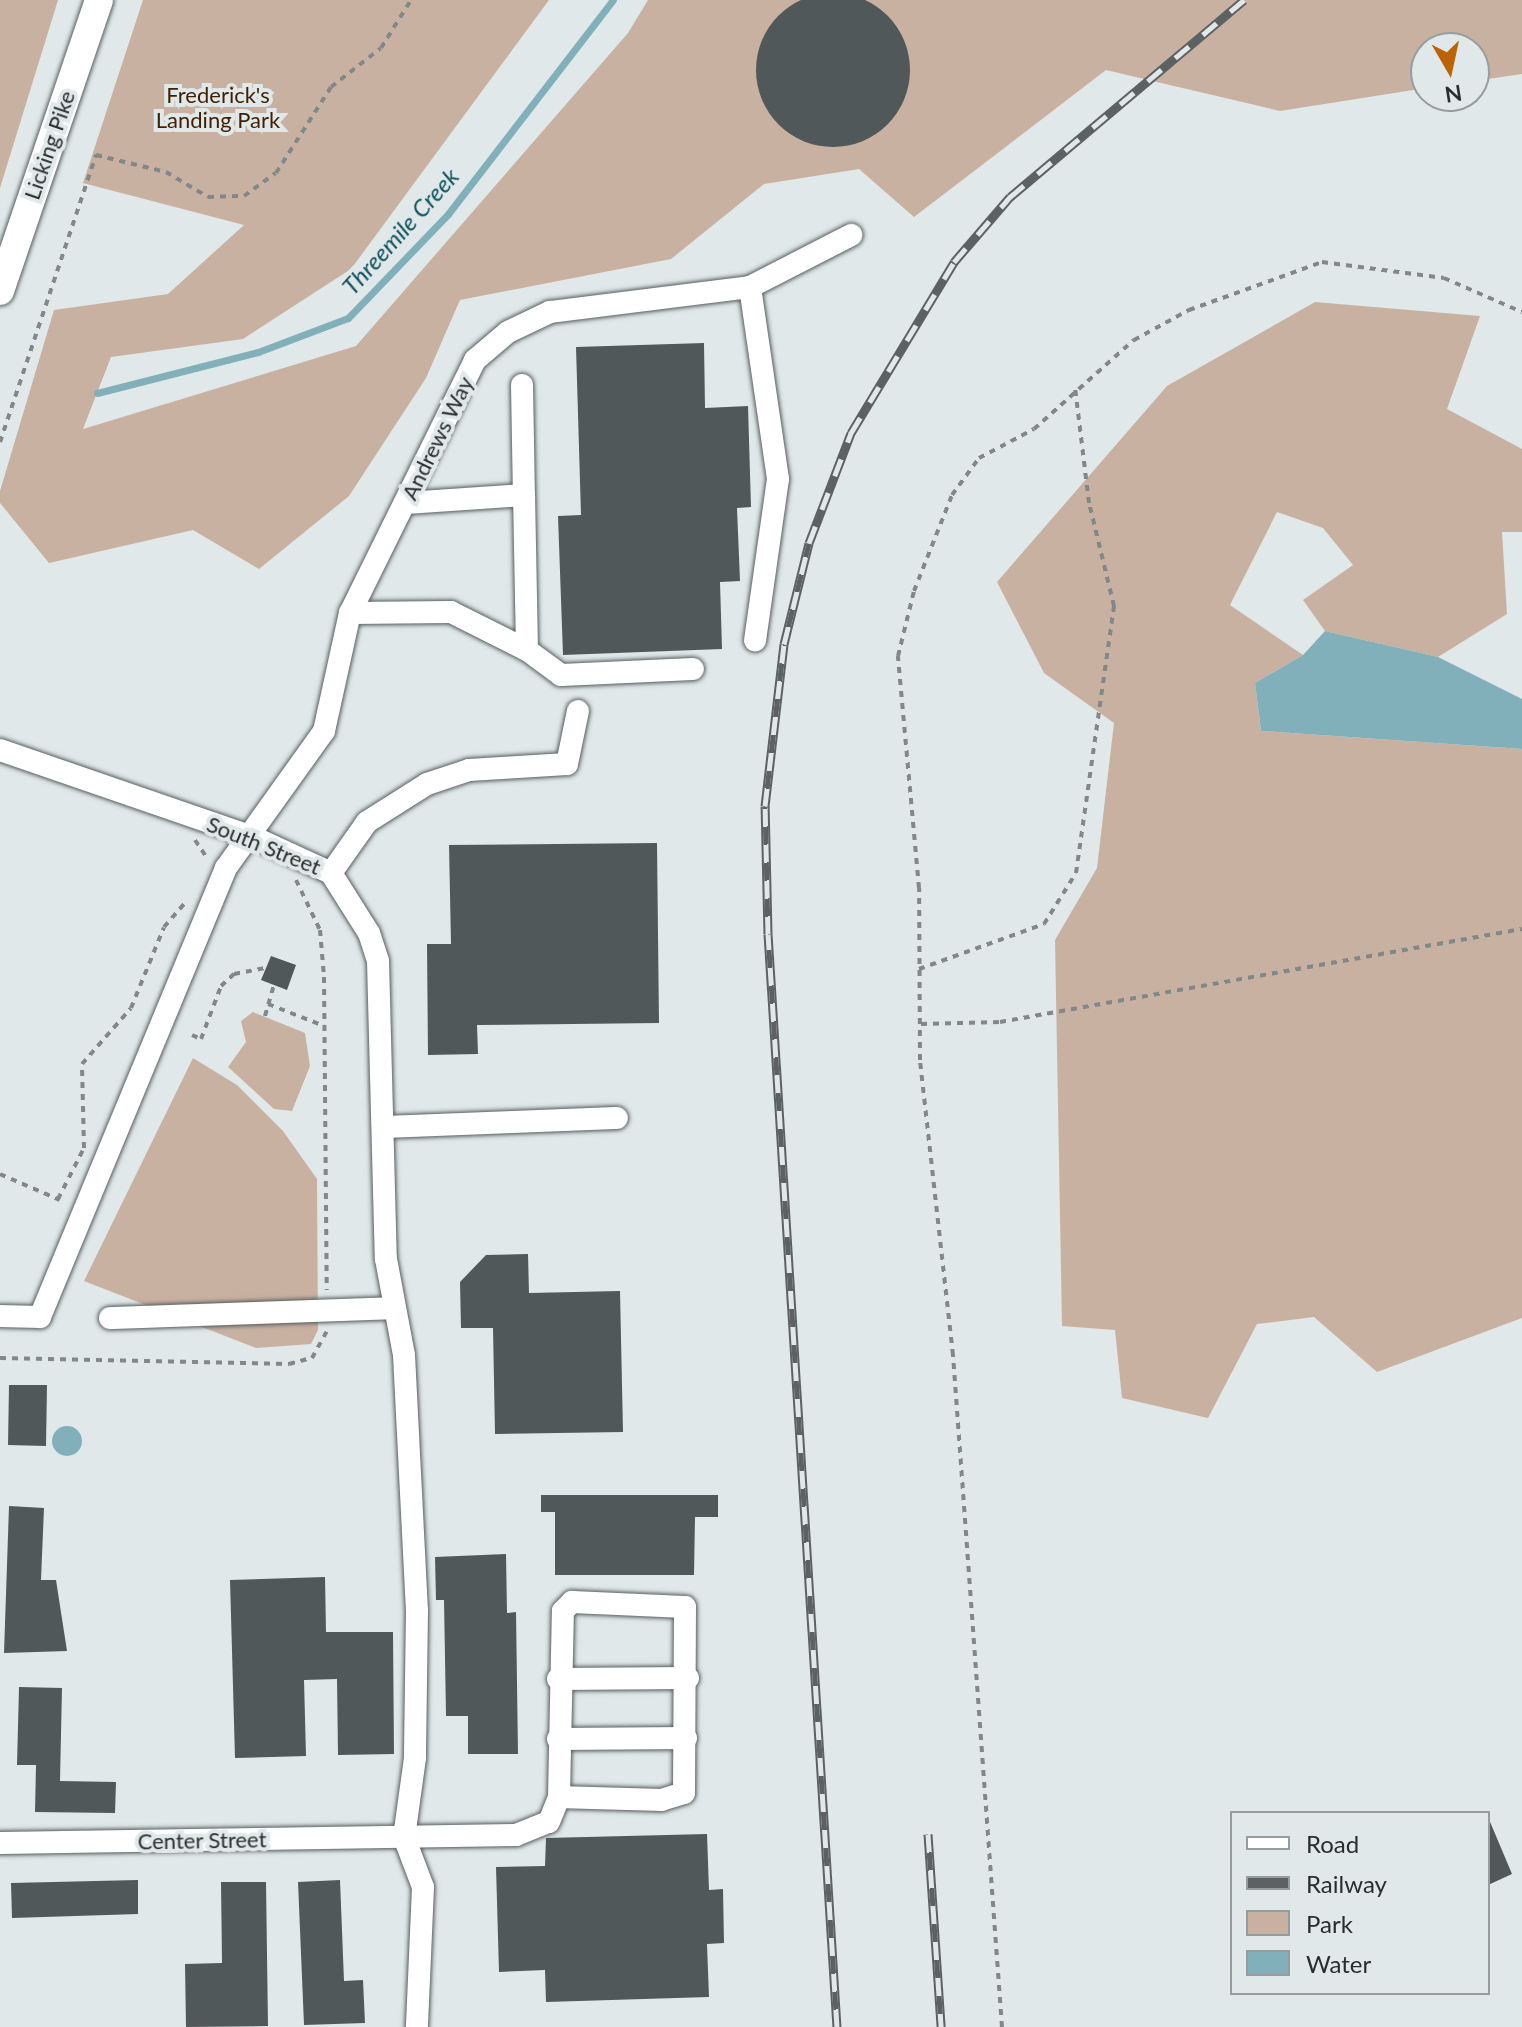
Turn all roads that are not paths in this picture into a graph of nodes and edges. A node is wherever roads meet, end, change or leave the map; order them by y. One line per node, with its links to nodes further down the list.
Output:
1 (99, 0): 4 (main road, Licking Pike)
2 (851, 235): 3 (street, Andrews Way)
3 (750, 287): 7 (street, Andrews Way); 9 (street)
4 (0, 291)
5 (522, 385): 6 (street)
6 (524, 495): 7 (street); 10 (street)
7 (406, 503): 8 (street, Andrews Way)
8 (350, 613): 10 (street); 14 (street, Andrews Way)
9 (755, 640)
10 (527, 650): 11 (street)
11 (693, 669)
12 (578, 711): 15 (street)
13 (0, 750): 14 (street, South Street)
14 (246, 845): 15 (street, South Street); 19 (street, Andrews Way)
15 (331, 873): 17 (street, South Street)
16 (617, 1118): 17 (street)
17 (383, 1127): 18 (street, South Street)
18 (394, 1308): 20 (street); 26 (street, South Street)
19 (0, 1316)
20 (110, 1318)
21 (688, 1678): 22 (street); 22 (street); 23 (street)
22 (558, 1679): 24 (street)
23 (686, 1738): 24 (street); 25 (street)
24 (558, 1739): 25 (street)
25 (559, 1797): 26 (street, Center Street)
26 (404, 1837): 27 (street, Center Street); 28 (street)
27 (0, 1843)
28 (417, 2027)

